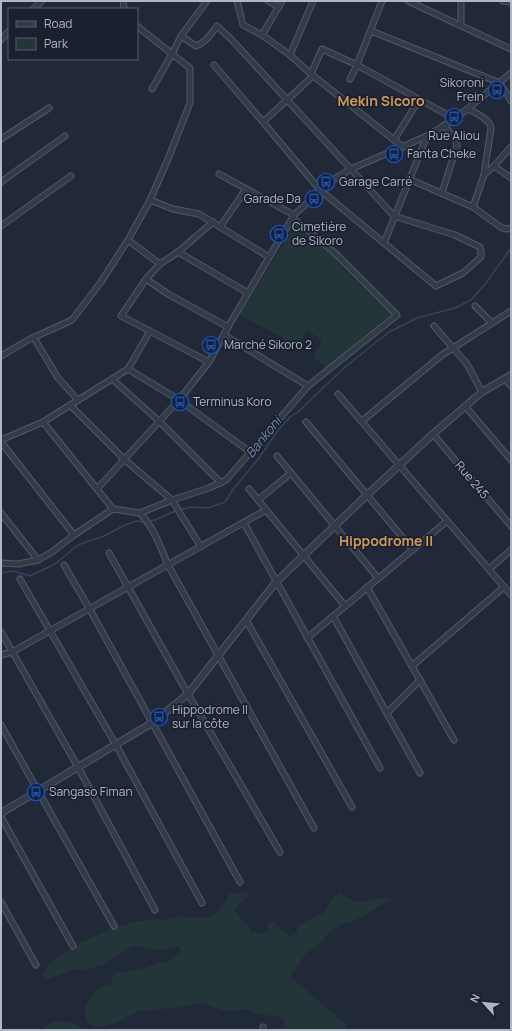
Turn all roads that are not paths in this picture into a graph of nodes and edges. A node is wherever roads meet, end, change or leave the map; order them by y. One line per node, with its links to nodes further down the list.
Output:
1 (42, 1): 13 (street)
2 (207, 1): 19 (street)
3 (237, 1): 18 (street)
4 (268, 1): 12 (street)
5 (282, 1): 12 (street)
6 (313, 1): 23 (street)
7 (382, 1): 16 (street)
8 (408, 1): 14 (street)
9 (461, 1): 14 (street)
10 (503, 1): 11 (street)
11 (511, 2)
12 (280, 7): 18 (street)
13 (34, 8)
14 (461, 25): 21 (street)
15 (138, 27): 22 (street)
16 (371, 31): 25 (street); 29 (street)
17 (8, 32): 20 (street)
18 (262, 35): 23 (street)
19 (181, 36): 22 (street); 31 (street)
20 (1, 40)
21 (511, 49)
22 (172, 54): 30 (street); 56 (street)
23 (290, 55): 27 (street)
24 (214, 65): 37 (street)
25 (357, 65): 27 (street); 28 (street); 32 (street)
26 (511, 74): 29 (street)
27 (312, 75): 31 (street); 42 (street)
28 (350, 80)
29 (500, 83): 33 (street); 35 (street)
30 (152, 89)
31 (288, 100): 37 (street); 46 (street)
32 (419, 100): 36 (street); 42 (street)
33 (511, 101)
34 (48, 108): 41 (street)
35 (468, 109): 36 (street); 48 (street)
36 (455, 119): 38 (street)
37 (263, 122): 54 (street)
38 (444, 126): 40 (street); 55 (street)
39 (66, 136): 52 (street)
40 (427, 136): 43 (street); 51 (street)
41 (1, 139)
42 (394, 140): 43 (street)
43 (403, 147): 46 (street)
44 (511, 147): 45 (street)
45 (494, 166): 48 (street); 50 (street)
46 (351, 169): 54 (street); 58 (street)
47 (219, 174): 53 (street)
48 (484, 175): 57 (street)
49 (71, 176): 61 (street)
50 (511, 178)
51 (409, 179): 55 (street); 58 (street)
52 (1, 182)
53 (246, 189): 59 (street); 62 (street)
54 (320, 190): 59 (street); 65 (street)
55 (442, 193): 57 (street)
56 (150, 200): 60 (street); 64 (street)
57 (473, 207): 63 (street)
58 (394, 216): 65 (street); 65 (street)
59 (294, 217): 67 (street); 86 (street)
60 (213, 222): 62 (street); 66 (street)
61 (1, 226)
62 (220, 227): 67 (street)
63 (511, 228)
64 (128, 240): 68 (street); 78 (street)
65 (384, 243)
66 (178, 252): 68 (street); 70 (street)
67 (269, 257): 70 (street)
68 (160, 264): 69 (street)
69 (146, 279): 75 (street); 76 (street)
70 (248, 293): 75 (street)
71 (474, 306): 73 (street)
72 (511, 311): 73 (street)
73 (492, 323): 79 (street)
74 (434, 326): 79 (street)
75 (228, 327): 77 (street)
76 (150, 331): 81 (street); 82 (street)
77 (224, 334): 81 (street); 86 (street)
78 (34, 338): 80 (street); 90 (street)
79 (453, 348): 88 (street); 94 (street)
80 (1, 356)
81 (209, 362): 91 (street)
82 (128, 369): 84 (street); 91 (street)
83 (511, 375): 85 (street)
84 (112, 379): 90 (street); 96 (street)
85 (505, 379): 87 (street); 88 (street)
86 (308, 386): 100 (street)
87 (511, 386)
88 (482, 392): 93 (street)
89 (338, 394): 94 (street)
90 (78, 400): 92 (street)
91 (179, 400): 96 (street); 100 (street)
92 (70, 405): 95 (street); 102 (street)
93 (465, 406): 98 (street); 103 (street)
94 (362, 421): 104 (street)
95 (44, 422): 99 (street); 107 (street)
96 (160, 422): 102 (street); 106 (street)
97 (306, 422): 109 (street)
98 (433, 434): 104 (street); 119 (street, Rue 245)
99 (1, 441): 120 (street)
100 (250, 452): 106 (street)
101 (277, 456): 105 (street)
102 (125, 460): 107 (street); 110 (street)
103 (511, 460)
104 (399, 465): 109 (street); 116 (street)
105 (290, 473): 111 (street); 118 (street)
106 (221, 483): 110 (street)
107 (97, 489): 112 (street)
108 (249, 489): 111 (street)
109 (367, 495): 118 (street); 122 (street)
110 (172, 500): 114 (street); 121 (street)
111 (258, 500): 113 (street)
112 (113, 509): 114 (street); 120 (street)
113 (266, 510): 117 (street); 125 (street)
114 (140, 512): 128 (street)
115 (1, 513): 126 (street)
116 (447, 521): 122 (street); 130 (street)
117 (244, 523): 121 (street); 133 (street)
118 (335, 526): 125 (street); 131 (street)
119 (511, 526)
120 (74, 534): 126 (street)
121 (201, 547): 128 (street)
122 (413, 550): 131 (street)
123 (511, 550): 130 (street)
124 (109, 553): 134 (street)
125 (304, 555): 133 (street); 138 (street)
126 (38, 560): 127 (street)
127 (1, 563)
128 (168, 564): 134 (street); 147 (street)
129 (64, 565): 139 (street)
130 (489, 569): 136 (street)
131 (378, 578): 135 (street)
132 (20, 579): 142 (street)
133 (276, 582): 141 (street); 144 (street)
134 (128, 586): 139 (street); 150 (street)
135 (368, 587): 138 (street); 148 (street)
136 (504, 587): 137 (street); 148 (street)
137 (511, 595)
138 (345, 606): 140 (street)
139 (89, 608): 142 (street); 152 (street)
140 (334, 616): 144 (street); 151 (street)
141 (246, 620): 147 (street); 160 (street)
142 (50, 630): 145 (street); 155 (street)
143 (1, 632): 145 (street)
144 (307, 638): 157 (street)
145 (12, 652): 146 (street); 156 (street)
146 (1, 655)
147 (218, 655): 150 (street); 163 (street)
148 (412, 666): 149 (street)
149 (420, 680): 151 (street); 154 (street)
150 (188, 694): 152 (street); 164 (street)
151 (387, 713): 158 (street)
152 (152, 723): 155 (street); 165 (street)
153 (1, 725): 159 (street)
154 (454, 740)
155 (116, 744): 156 (street); 167 (street)
156 (78, 767): 159 (street); 168 (street)
157 (380, 768)
158 (420, 773)
159 (39, 791): 161 (street); 169 (street)
160 (352, 807)
161 (1, 813)
162 (1, 817): 170 (street)
163 (314, 828)
164 (280, 852)
165 (240, 882)
166 (1, 902): 171 (street)
167 (202, 903)
168 (155, 910)
169 (114, 926)
170 (73, 946)
171 (36, 966)

